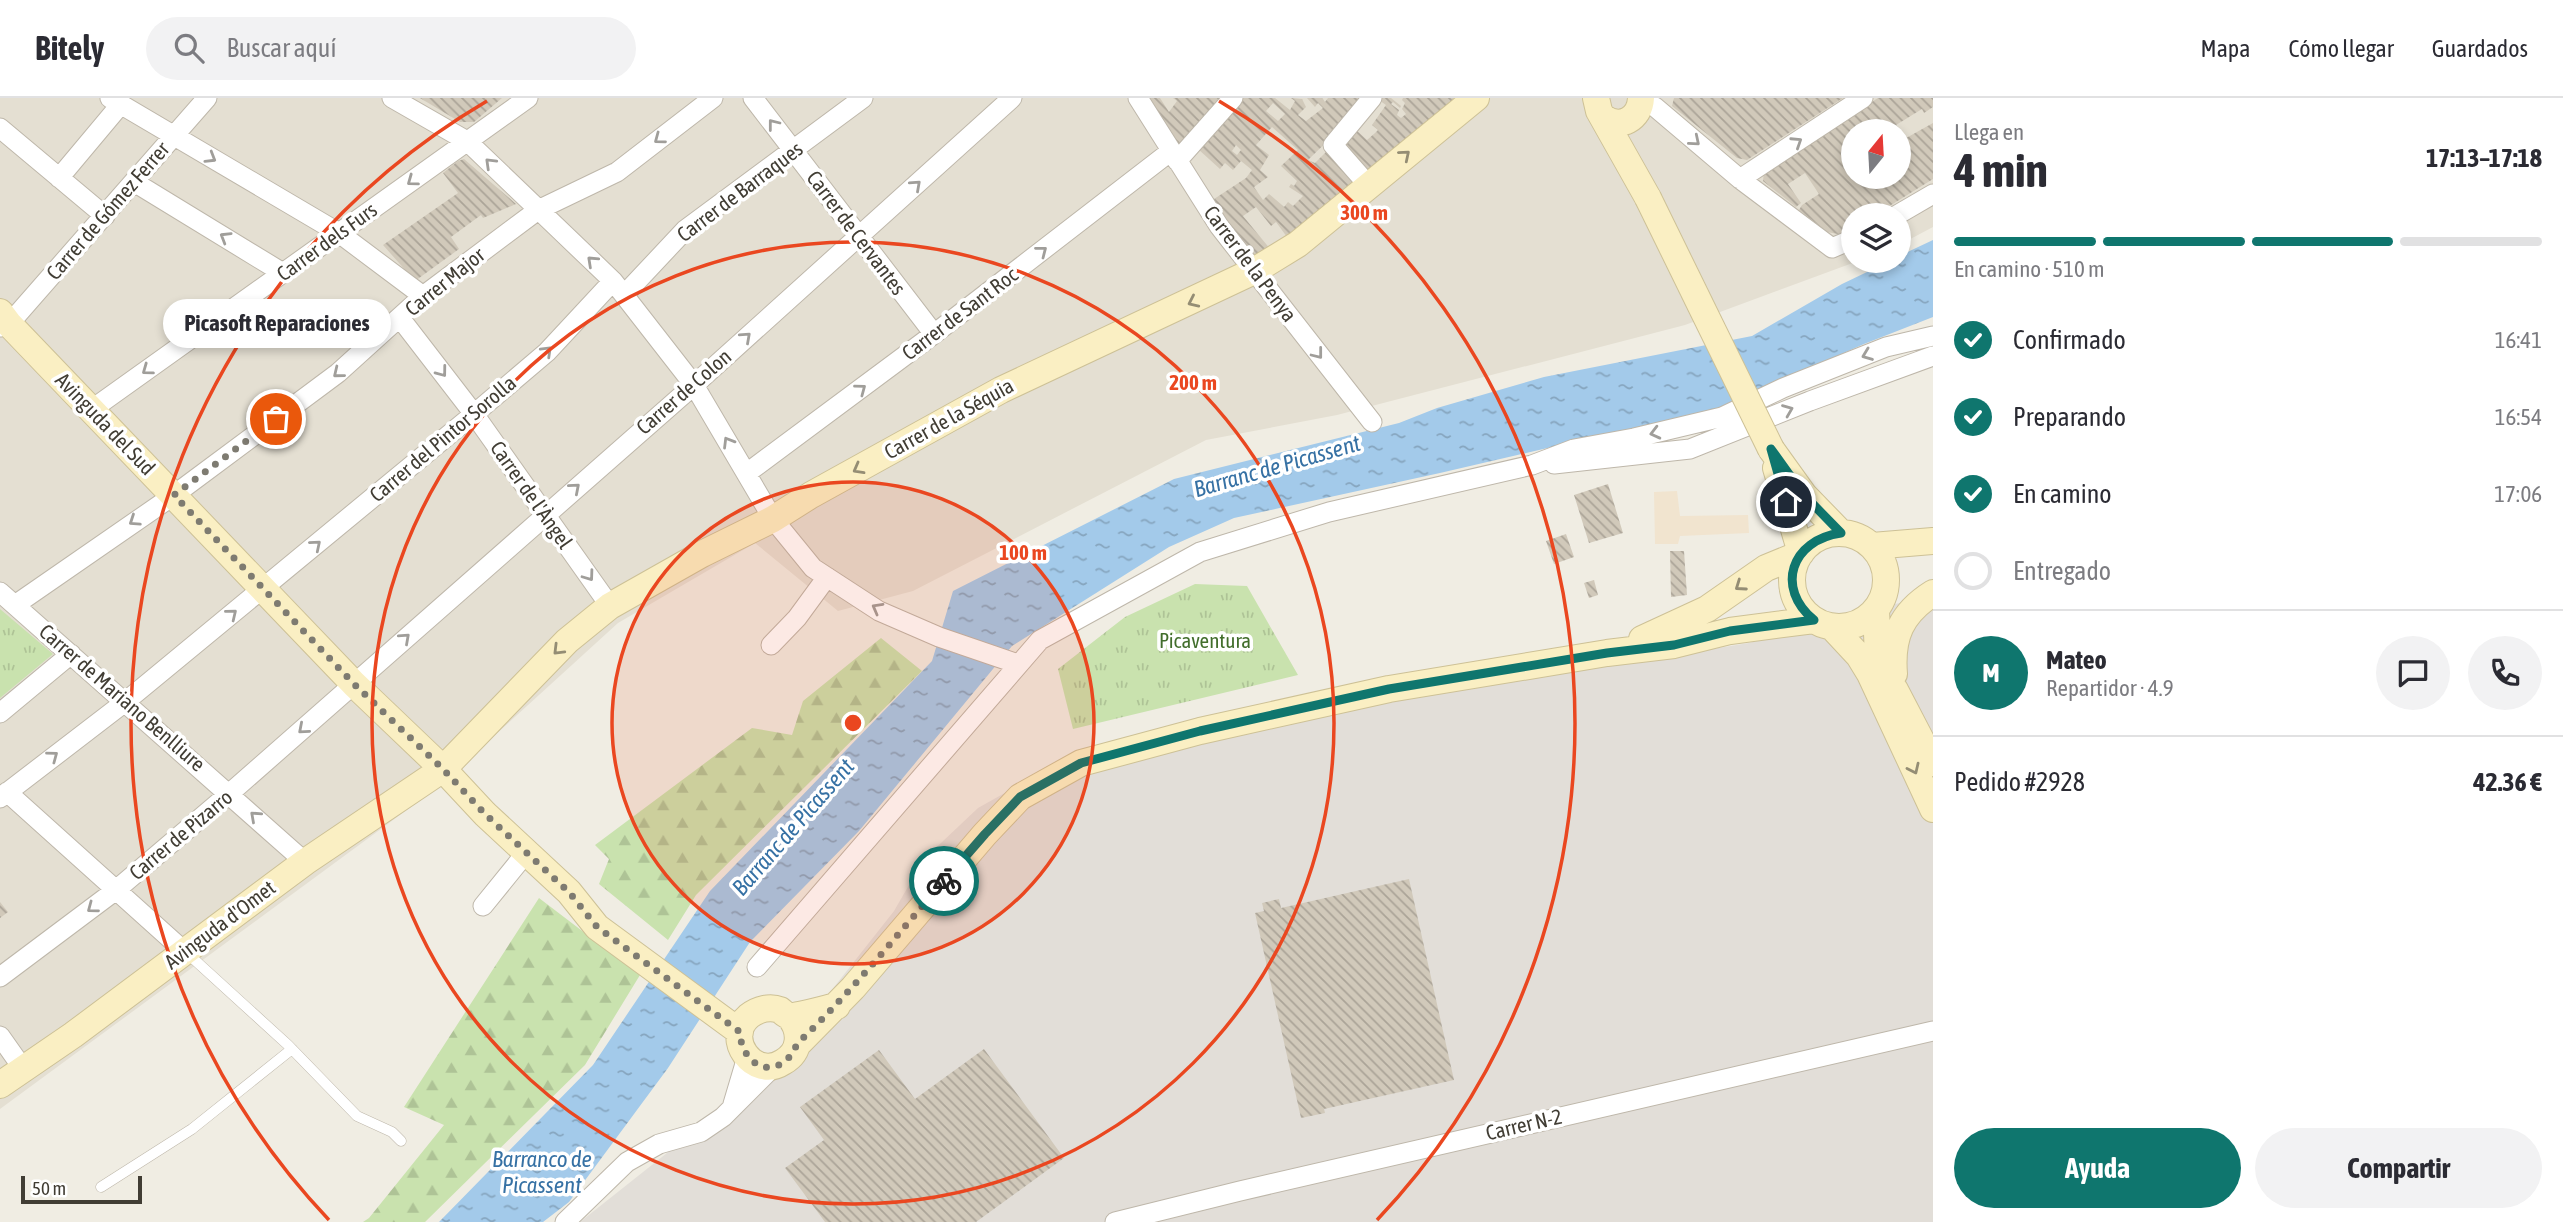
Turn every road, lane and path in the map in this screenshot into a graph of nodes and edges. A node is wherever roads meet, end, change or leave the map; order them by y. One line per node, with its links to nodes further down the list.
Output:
1 (207, 98): 17 (street, Carrer de Gómez Ferrer)
2 (392, 98): 18 (street)
3 (528, 98): 18 (street, Carrer dels Furs)
4 (713, 98): 28 (street, Carrer Major, one-way to 28)
5 (753, 98): 19 (street, Carrer de Cervantes, one-way to 5)
6 (863, 98): 19 (street, Carrer de Barraques)
7 (1012, 98): 31 (street, Carrer de Colon, one-way to 7)
8 (1138, 98): 20 (street, Carrer de la Penya)
9 (1233, 98): 20 (street, Carrer de Sant Roc)
10 (1372, 98): 25 (street)
11 (1476, 98): 25 (street, Carrer de la Séquia, one-way to 11)
12 (1863, 98): 23 (street, one-way to 12)
13 (116, 101): 17 (street); 22 (street)
14 (1639, 103): 15 (street); 21 (street); 23 (street, one-way to 23)
15 (1595, 104): 21 (street)
16 (0, 128): 22 (street)
17 (174, 136): 24 (street, Carrer de Gómez Ferrer); 30 (street, one-way to 30)
18 (467, 141): 28 (street, one-way to 18); 30 (street, Carrer dels Furs, one-way to 30)
19 (794, 151): 31 (street, Carrer de Cervantes); 35 (street, Carrer de Barraques)
20 (1174, 156): 33 (street, Carrer de la Penya); 39 (street, Carrer de Sant Roc, one-way to 20)
21 (1626, 157): 46 (street, bridge)
22 (59, 178): 29 (street)
23 (1740, 179): 32 (street)
24 (134, 182): 29 (street, Carrer de Gómez Ferrer); 34 (street, one-way to 24)
25 (1368, 186): 33 (street, Carrer de la Séquia)
26 (1933, 194): 27 (street)
27 (1911, 206)
28 (538, 211): 35 (street, one-way to 28); 36 (street, Carrer Major)
29 (104, 216): 38 (street, Carrer de Gómez Ferrer)
30 (339, 233): 34 (street, Carrer dels Furs); 36 (street)
31 (859, 236): 39 (street, Carrer de Cervantes); 42 (street, Carrer de Colon, one-way to 31)
32 (1841, 244)
33 (1254, 271): 45 (street, Carrer de la Penya, one-way to 45); 52 (street, Carrer de la Séquia, one-way to 52)
34 (283, 273): 43 (street, Carrer dels Furs, one-way to 43)
35 (619, 288): 42 (street); 44 (street, Carrer del Pintor Sorolla, one-way to 35)
36 (423, 296): 37 (street, Carrer Major)
37 (400, 318): 44 (street, Carrer de l'Àngel, one-way to 44); 49 (street, Carrer Major, one-way to 49)
38 (3, 321): 43 (street, Avinguda del Sud)
39 (934, 334): 48 (street, Carrer de Sant Roc, one-way to 39)
40 (1933, 337): 47 (street, one-way to 47)
41 (1933, 356): 47 (street, one-way to 41)
42 (694, 384): 48 (street, one-way to 42); 51 (street, Carrer de Colon, one-way to 42)
43 (91, 410): 49 (street, Avinguda del Sud)
44 (474, 414): 51 (street, Carrer de l'Àngel); 60 (street, Carrer del Pintor Sorolla, one-way to 44)
45 (1373, 422)
46 (1771, 449): 50 (street); 53 (street)
47 (1532, 465): 70 (street)
48 (747, 473): 52 (street)
49 (174, 495): 60 (street, Avinguda del Sud); 64 (street, Carrer Major, one-way to 64)
50 (1786, 502): 56 (street); 57 (street)
51 (544, 515): 65 (street, Carrer de l'Àngel, one-way to 65); 71 (street, Carrer de Colon, one-way to 51)
52 (773, 519): 58 (street); 65 (street, Carrer de la Séquia)
53 (1841, 533): 55 (street); 56 (street)
54 (1933, 541): 55 (street)
55 (1872, 546): 63 (street)
56 (1800, 553): 57 (street); 66 (street)
57 (1766, 568): 68 (street, one-way to 68)
58 (827, 577): 67 (street); 70 (street, one-way to 58)
59 (1933, 578): 63 (street)
60 (264, 588): 71 (street, Avinguda del Sud); 73 (street, Carrer del Pintor Sorolla, one-way to 60)
61 (0, 592): 64 (street, Carrer de Mariano Benlliure)
62 (1933, 593): 72 (street)
63 (1880, 603): 66 (street); 72 (street)
64 (15, 605): 69 (street, Carrer de Mariano Benlliure)
65 (610, 606): 76 (street, Carrer de la Séquia, one-way to 76)
66 (1823, 624): 68 (street); 79 (street, one-way to 79)
67 (771, 645)
68 (1607, 653): 87 (street)
69 (71, 654): 73 (street, Carrer de Mariano Benlliure); 74 (street)
70 (1018, 664): 85 (street)
71 (354, 684): 76 (street, Avinguda del Sud); 77 (street, Carrer de Pizarro, one-way to 77)
72 (1895, 690): 75 (street)
73 (125, 702): 77 (street, Carrer de Mariano Benlliure); 78 (street, Carrer del Pintor Sorolla, one-way to 73)
74 (0, 713)
75 (1933, 763)
76 (443, 769): 80 (street, Avinguda del Sud); 81 (street, Avinguda d'Omet)
77 (230, 793): 81 (street, Carrer de Mariano Benlliure, one-way to 77); 82 (street, Carrer de Pizarro)
78 (3, 795): 82 (street)
79 (1933, 809)
80 (526, 853): 83 (street); 90 (street, Avinguda del Sud)
81 (305, 862): 84 (street, Avinguda d'Omet)
82 (116, 890): 84 (street); 86 (street, Carrer de Pizarro, one-way to 86)
83 (483, 906)
84 (185, 952): 93 (lane); 95 (street, Avinguda d'Omet)
85 (757, 967)
86 (0, 977)
87 (837, 1006): 88 (street); 92 (street)
88 (789, 1016): 90 (street); 92 (street)
89 (1933, 1031): 101 (street, Carrer N-2)
90 (746, 1034): 94 (street); 97 (street)
91 (0, 1036): 95 (street)
92 (797, 1045): 94 (street)
93 (292, 1049): 98 (lane); 99 (lane)
94 (775, 1066): 97 (street)
95 (24, 1070): 96 (street, Avinguda d'Omet)
96 (0, 1085)
97 (733, 1105): 100 (street)
98 (401, 1141)
99 (101, 1186)
100 (565, 1222)
101 (1115, 1222)

